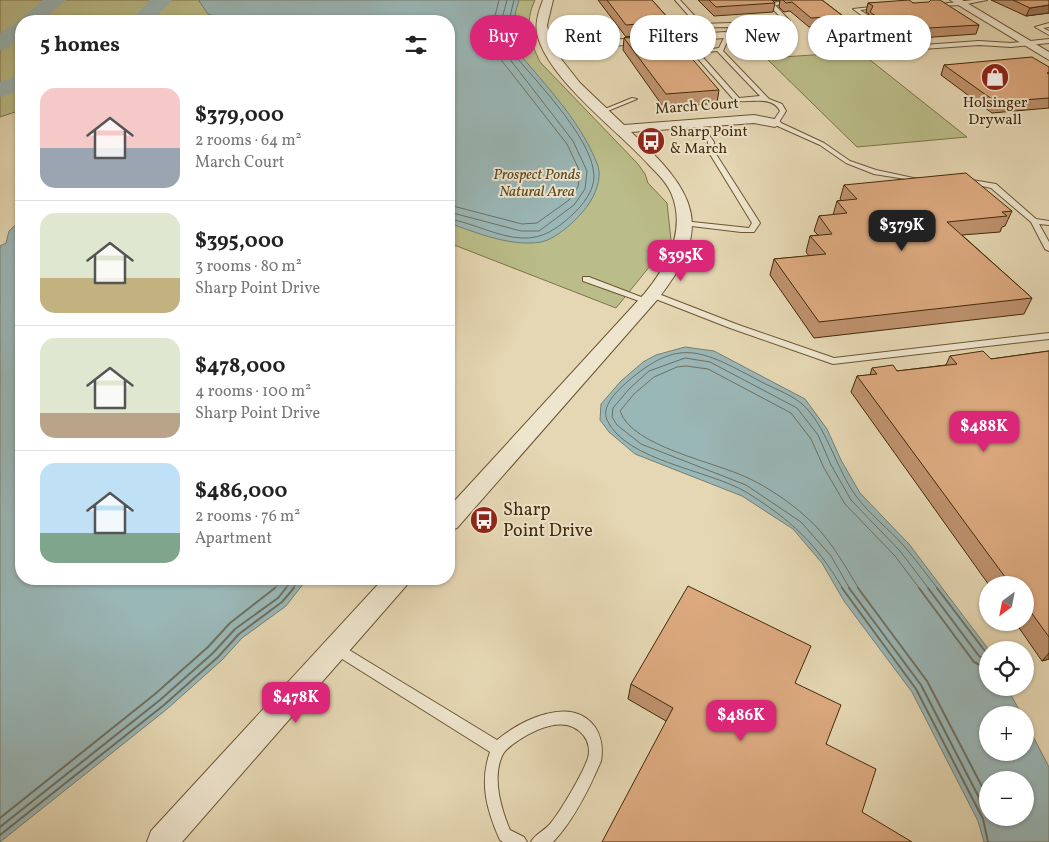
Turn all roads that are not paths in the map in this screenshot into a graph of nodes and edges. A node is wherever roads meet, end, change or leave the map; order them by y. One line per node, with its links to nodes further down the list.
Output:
1 (548, 0): 17 (street)
2 (677, 0): 8 (lane)
3 (798, 0): 9 (lane)
4 (985, 0): 5 (lane)
5 (959, 2): 6 (lane); 16 (street)
6 (931, 5)
7 (888, 7): 10 (lane)
8 (691, 15)
9 (782, 15)
10 (863, 15)
11 (1049, 25): 12 (lane)
12 (1049, 33)
13 (725, 35): 14 (street); 19 (lane)
14 (716, 36)
15 (1049, 41): 16 (lane)
16 (1027, 44): 18 (lane); 20 (street)
17 (547, 45)
18 (931, 46)
19 (721, 49): 22 (lane); 22 (lane)
20 (1049, 57)
21 (554, 60): 24 (street)
22 (764, 98): 26 (lane)
23 (634, 99): 24 (lane)
24 (603, 111): 27 (street)
25 (698, 123): 26 (street, March Court); 27 (street, March Court); 31 (lane)
26 (775, 123): 28 (lane)
27 (622, 129): 31 (street)
28 (924, 181)
29 (958, 181): 30 (lane)
30 (1034, 221): 32 (lane); 33 (lane)
31 (683, 223): 35 (street)
32 (1049, 223)
33 (1049, 249)
34 (586, 280): 35 (lane)
35 (648, 297): 36 (lane); 37 (street)
36 (1049, 336)
37 (455, 515)
38 (393, 585): 39 (street)
39 (336, 648): 40 (lane); 41 (street)
40 (498, 749): 42 (lane); 43 (lane)
41 (162, 842)
42 (519, 842)
43 (539, 842)

